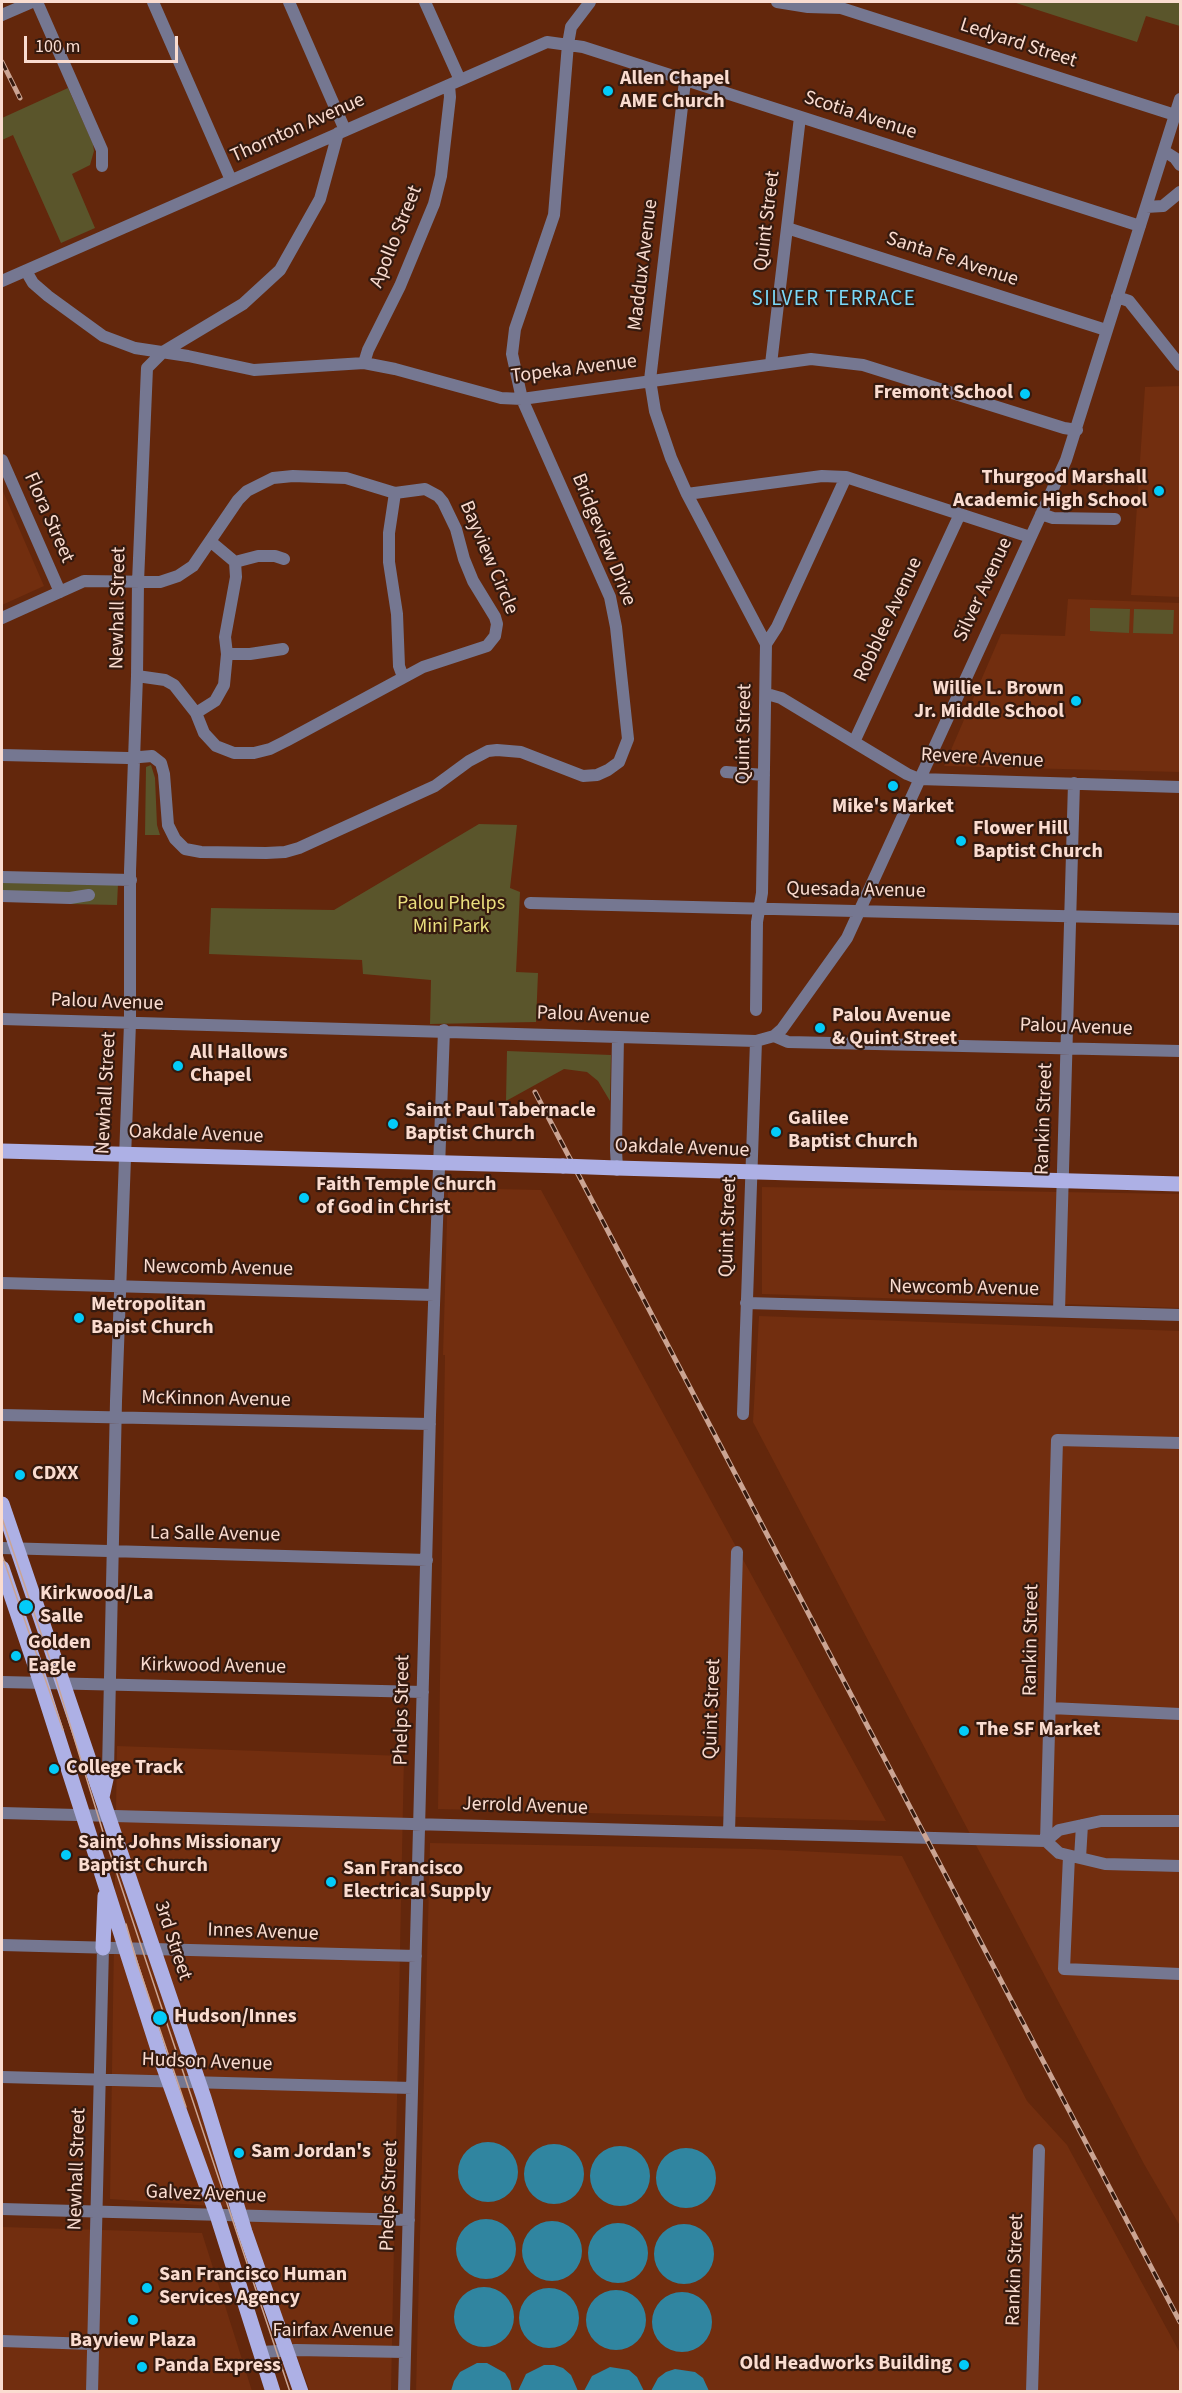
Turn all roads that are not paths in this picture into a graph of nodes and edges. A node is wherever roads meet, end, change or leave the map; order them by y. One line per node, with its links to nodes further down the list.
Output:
1 (34, 2): 8 (street); 18 (street)
2 (153, 2): 19 (street)
3 (289, 2): 15 (street)
4 (425, 2): 11 (street, Apollo Street)
5 (590, 2): 9 (street)
6 (777, 2): 7 (street, Ledyard Street)
7 (843, 4): 13 (street, Ledyard Street)
8 (6, 13)
9 (568, 44): 10 (street, Scotia Avenue); 11 (street, Thornton Avenue); 33 (street, Bridgeview Drive)
10 (685, 81): 14 (street, Scotia Avenue); 32 (street, Maddux Avenue)
11 (454, 82): 15 (street, Thornton Avenue); 29 (street, Apollo Street)
12 (1180, 99): 13 (street, Silver Avenue)
13 (1175, 115): 16 (street, Silver Avenue)
14 (800, 117): 22 (street, Scotia Avenue); 23 (street, Quint Street)
15 (342, 132): 19 (street, Thornton Avenue); 28 (street)
16 (1164, 151): 17 (street); 21 (street, Silver Avenue)
17 (1180, 165)
18 (102, 166)
19 (231, 180): 24 (street, Thornton Avenue)
20 (1180, 192): 21 (street)
21 (1146, 207): 22 (street, Silver Avenue)
22 (1140, 226): 26 (street, Silver Avenue)
23 (787, 228): 27 (street, Santa Fe Avenue); 30 (street, Quint Street)
24 (26, 271): 25 (street, Thornton Avenue); 28 (street, Topeka Avenue)
25 (3, 277)
26 (1117, 297): 27 (street, Silver Avenue); 31 (street)
27 (1106, 330): 34 (street, Silver Avenue)
28 (163, 352): 29 (street, Topeka Avenue); 46 (street, Newhall Street)
29 (364, 363): 33 (street, Topeka Avenue)
30 (771, 364): 32 (street, Topeka Avenue); 34 (street, Topeka Avenue)
31 (1180, 365)
32 (650, 380): 33 (street, Topeka Avenue); 38 (street, Maddux Avenue)
33 (522, 399): 58 (street, Bridgeview Drive)
34 (1077, 430): 40 (street, Silver Avenue)
35 (2, 460): 47 (street, Flora Street)
36 (846, 477): 38 (street); 39 (street); 49 (street)
37 (395, 493): 43 (street, Bayview Circle); 53 (street); 53 (street, Bayview Circle)
38 (687, 494): 49 (street, Maddux Avenue)
39 (960, 514): 42 (street); 56 (street, Robblee Avenue)
40 (1041, 514): 41 (street); 42 (street, Silver Avenue)
41 (1115, 519)
42 (1030, 537): 61 (street, Silver Avenue)
43 (210, 541): 45 (street); 46 (street, Bayview Circle)
44 (284, 559): 45 (street)
45 (235, 562): 51 (street)
46 (138, 582): 47 (street, Bayview Circle); 52 (street, Newhall Street)
47 (60, 592): 48 (street, Bayview Circle)
48 (2, 618)
49 (766, 644): 54 (street, Quint Street)
50 (283, 649): 51 (street)
51 (227, 654): 55 (street)
52 (138, 676): 55 (street, Bayview Circle); 58 (street, Newhall Street)
53 (403, 677): 55 (street, Bayview Circle)
54 (767, 694): 56 (street, Revere Avenue); 60 (street, Quint Street)
55 (195, 713)
56 (854, 742): 61 (street, Revere Avenue)
57 (2, 755): 58 (street)
58 (135, 758): 65 (street, Newhall Street)
59 (726, 772): 60 (street)
60 (764, 775): 69 (street, Quint Street)
61 (919, 779): 62 (street, Revere Avenue); 70 (street, Silver Avenue)
62 (1074, 783): 63 (street, Revere Avenue); 71 (street, Rankin Street)
63 (1180, 787)
64 (2, 877): 65 (street)
65 (130, 880): 75 (street, Newhall Street)
66 (89, 895): 67 (street)
67 (2, 896)
68 (530, 903): 69 (street, Quesada Avenue)
69 (759, 909): 70 (street, Quesada Avenue); 73 (street, Quint Street)
70 (858, 912): 71 (street, Quesada Avenue); 77 (street, Silver Avenue)
71 (1070, 915): 72 (street, Quesada Avenue); 80 (street, Rankin Street)
72 (1180, 919)
73 (756, 1010)
74 (2, 1019): 75 (street, Palou Avenue)
75 (130, 1023): 76 (street, Palou Avenue); 83 (street, Newhall Street)
76 (444, 1030): 78 (street, Palou Avenue); 84 (street, Phelps Street)
77 (774, 1036): 79 (street, Palou Avenue); 80 (street, Palou Avenue)
78 (618, 1037): 79 (street, Palou Avenue); 85 (street)
79 (756, 1041): 86 (street, Quint Street)
80 (1067, 1047): 81 (street, Palou Avenue); 87 (street, Rankin Street)
81 (1180, 1051)
82 (2, 1151): 83 (main road, Oakdale Avenue)
83 (123, 1154): 84 (main road, Oakdale Avenue); 90 (street, Newhall Street)
84 (439, 1163): 85 (main road, Oakdale Avenue, bridge); 91 (street, Phelps Street)
85 (617, 1168): 86 (main road, Oakdale Avenue)
86 (750, 1172): 87 (main road, Oakdale Avenue); 92 (street, Quint Street)
87 (1063, 1181): 88 (main road, Oakdale Avenue); 93 (street, Rankin Street)
88 (1180, 1184)
89 (2, 1283): 90 (street, Newcomb Avenue)
90 (120, 1287): 91 (street, Newcomb Avenue); 97 (street, Newhall Street)
91 (434, 1295): 98 (street, Phelps Street)
92 (746, 1303): 93 (street, Newcomb Avenue); 95 (street, Quint Street)
93 (1059, 1311): 94 (street, Newcomb Avenue)
94 (1180, 1315)
95 (743, 1414)
96 (2, 1415): 97 (street, McKinnon Avenue)
97 (116, 1418): 98 (street, McKinnon Avenue); 102 (street, Newhall Street)
98 (430, 1424): 104 (street, Phelps Street)
99 (1180, 1443): 111 (street, Rankin Street)
100 (2, 1504): 101 (main road, 3rd Street)
101 (9, 1548): 102 (street, La Salle Avenue); 108 (main road, 3rd Street)
102 (113, 1551): 104 (street, La Salle Avenue); 109 (street, Newhall Street)
103 (737, 1552): 121 (street, Quint Street)
104 (427, 1560): 110 (street, Phelps Street)
105 (2, 1568): 107 (main road)
106 (2, 1682): 107 (street, Kirkwood Avenue)
107 (40, 1683): 108 (street, Kirkwood Avenue); 116 (main road)
108 (63, 1683): 109 (street, Kirkwood Avenue); 114 (main road, 3rd Street)
109 (111, 1685): 110 (street, Kirkwood Avenue); 113 (street, Newhall Street)
110 (423, 1692): 119 (street, Phelps Street)
111 (1050, 1708): 112 (street); 122 (street, Rankin Street)
112 (1180, 1714)
113 (108, 1770): 114 (main road)
114 (102, 1797): 117 (main road, 3rd Street)
115 (2, 1813): 116 (street, Jerrold Avenue)
116 (82, 1815): 117 (street, Jerrold Avenue); 125 (main road)
117 (108, 1815): 119 (street, Jerrold Avenue); 129 (main road, 3rd Street)
118 (1180, 1821): 120 (street, Jerrold Avenue)
119 (419, 1824): 121 (street, Jerrold Avenue); 130 (street, Phelps Street)
120 (1082, 1825): 122 (street, Jerrold Avenue); 123 (street)
121 (729, 1832): 122 (street, Jerrold Avenue)
122 (1046, 1841): 123 (street)
123 (1075, 1857): 124 (street); 131 (street)
124 (1180, 1866)
125 (105, 1884): 127 (main road); 128 (main road)
126 (2, 1945): 127 (street, Innes Avenue)
127 (103, 1948): 128 (street, Innes Avenue); 133 (street, Newhall Street)
128 (125, 1949): 129 (street, Innes Avenue); 134 (main road)
129 (152, 1949): 130 (street, Innes Avenue); 135 (main road, 3rd Street)
130 (416, 1956): 136 (street, Phelps Street)
131 (1180, 1974)
132 (2, 2077): 133 (street, Hudson Avenue)
133 (101, 2080): 134 (street, Hudson Avenue); 139 (street, Newhall Street)
134 (169, 2082): 135 (street, Hudson Avenue); 140 (main road)
135 (198, 2082): 136 (street, Hudson Avenue); 141 (main road, 3rd Street)
136 (412, 2088): 142 (street, Phelps Street)
137 (1039, 2150): 152 (street, Rankin Street)
138 (2, 2209): 139 (street, Galvez Avenue)
139 (97, 2212): 140 (street, Galvez Avenue); 144 (street, Newhall Street)
140 (217, 2215): 141 (street, Galvez Avenue); 146 (main road)
141 (241, 2215): 142 (street, Galvez Avenue); 145 (main road, 3rd Street)
142 (409, 2220): 147 (street, Phelps Street)
143 (2, 2341): 144 (street)
144 (93, 2344): 148 (street, Newhall Street)
145 (288, 2350): 146 (street, Fairfax Avenue); 147 (street, Fairfax Avenue); 150 (main road, 3rd Street)
146 (261, 2352): 149 (main road)
147 (405, 2352): 151 (street, Phelps Street)
148 (92, 2391)
149 (273, 2391)
150 (302, 2391)
151 (404, 2391)
152 (1032, 2391)

